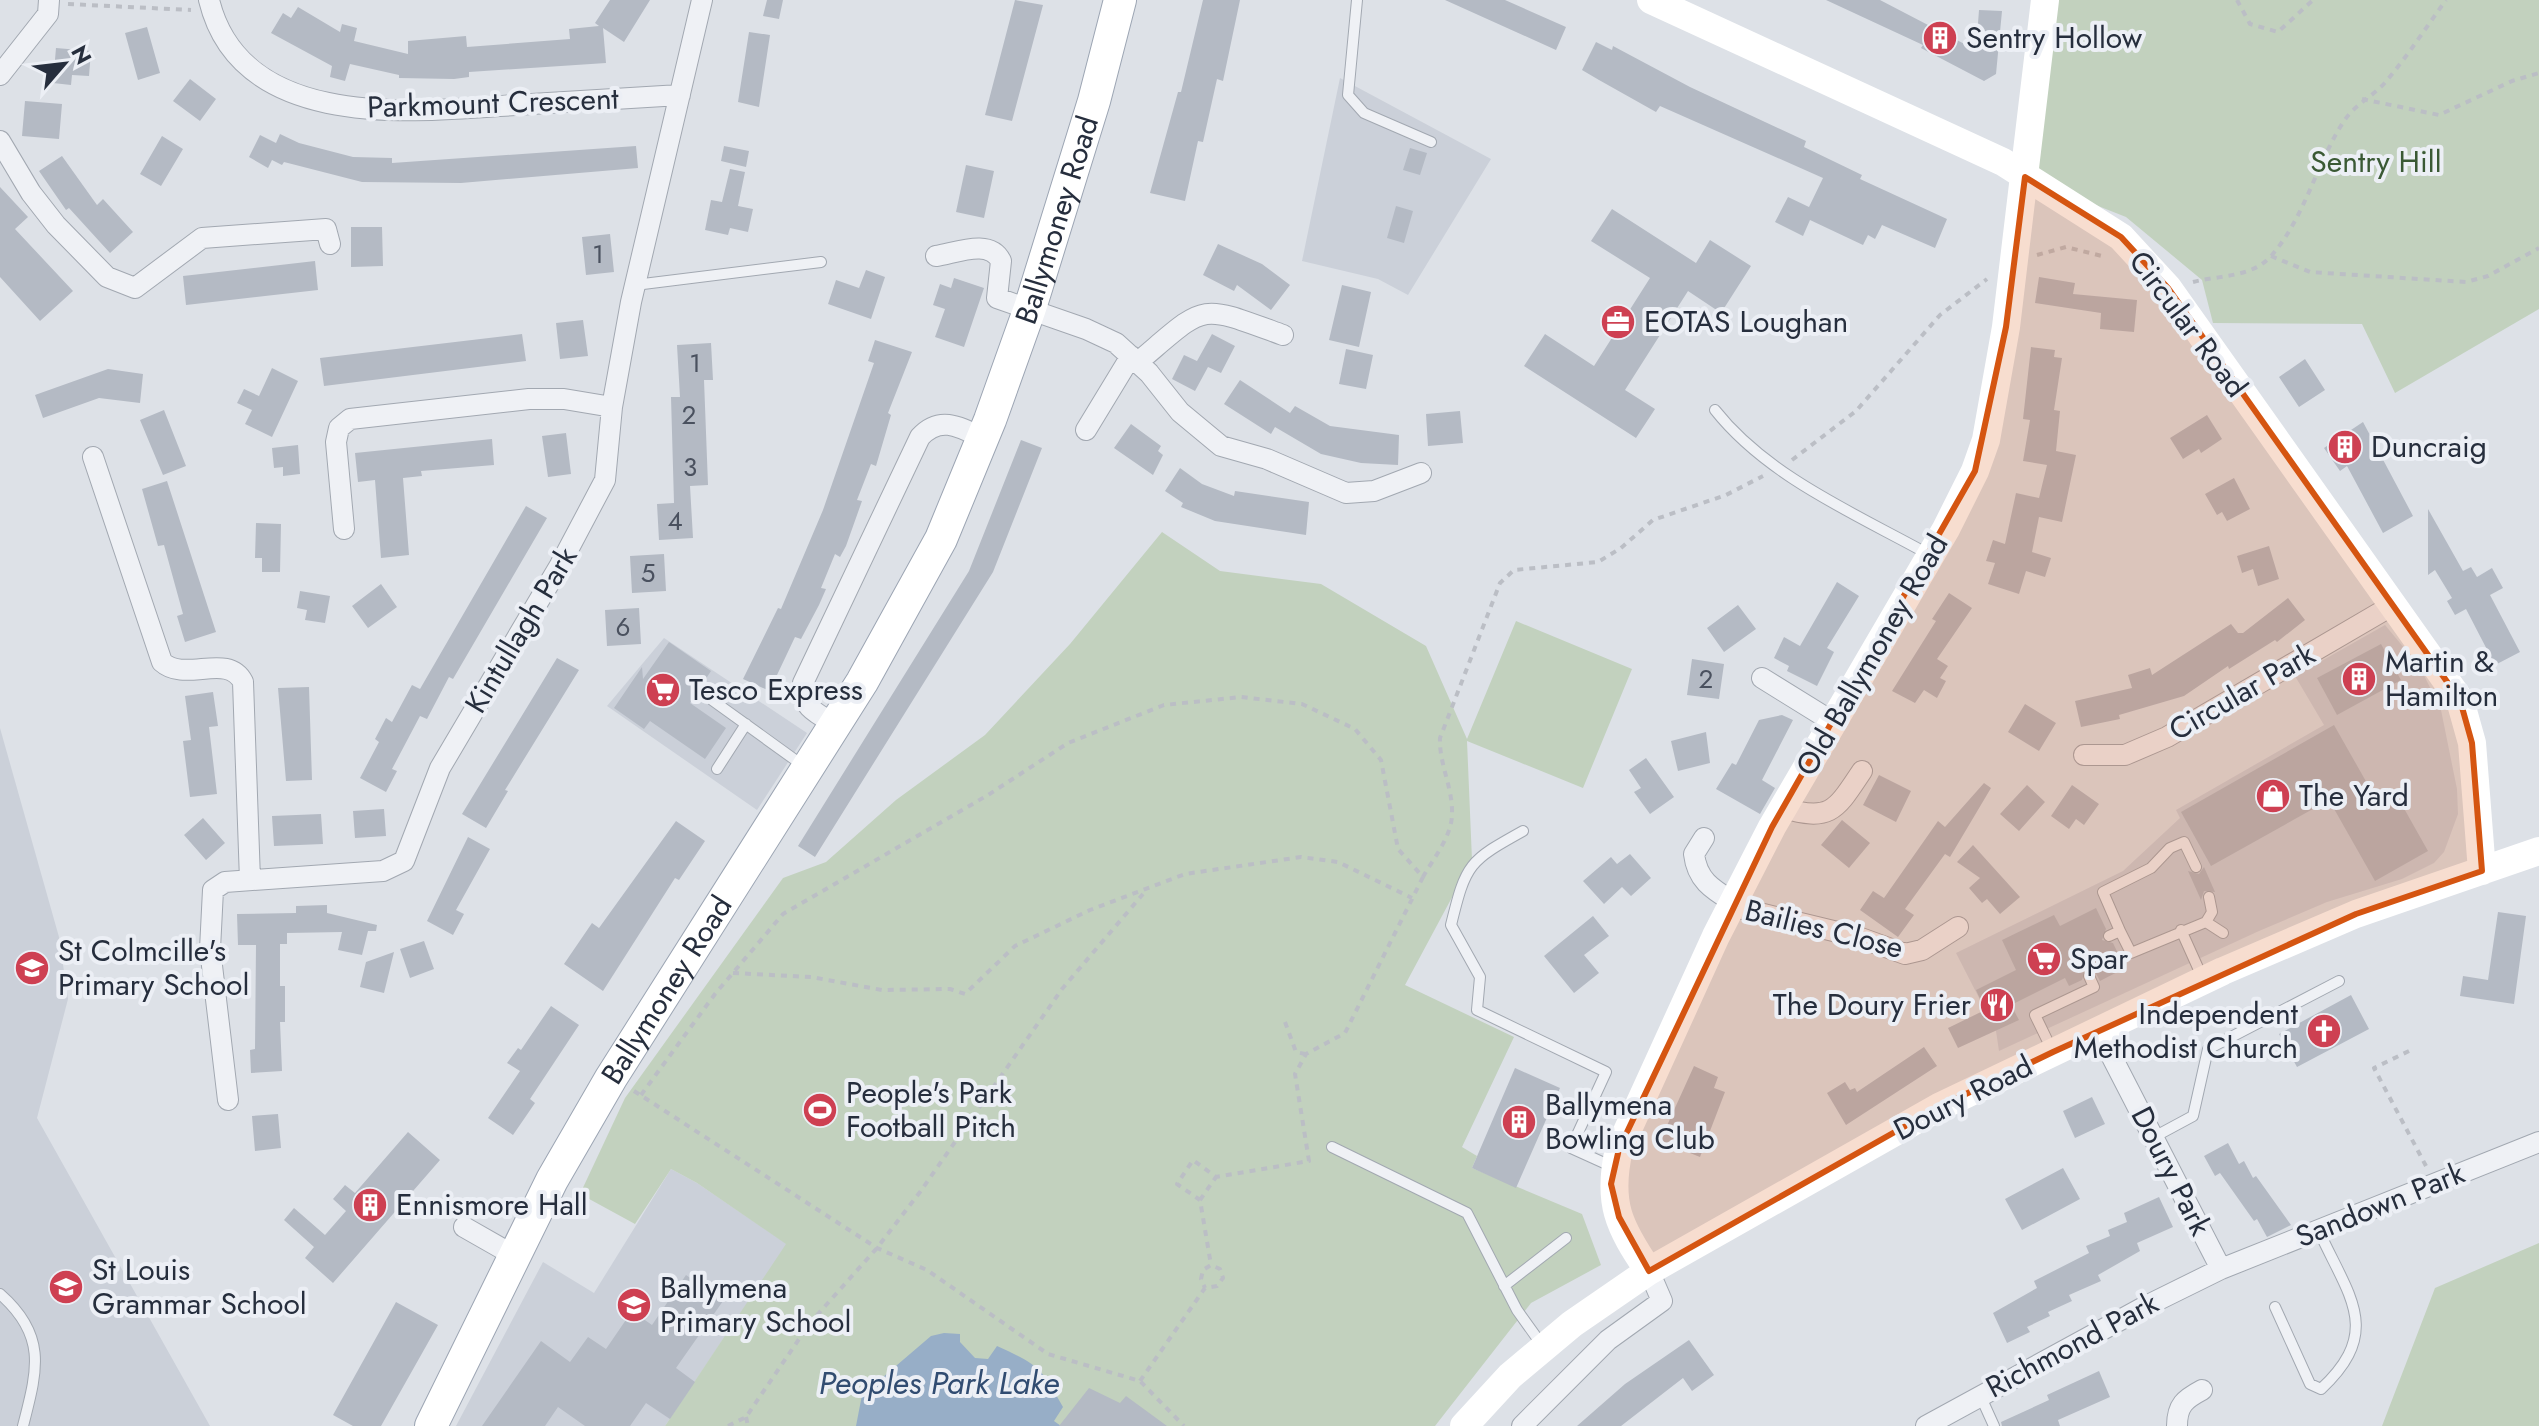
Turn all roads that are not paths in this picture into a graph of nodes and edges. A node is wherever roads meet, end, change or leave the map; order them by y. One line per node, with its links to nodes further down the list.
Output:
1 (49, 0): 8 (street)
2 (702, 0): 9 (street)
3 (1120, 0): 17 (main road, Ballymoney Road)
4 (1357, 0): 11 (lane)
5 (1651, 0): 12 (street, Circular Road)
6 (2045, 0): 12 (street, Old Ballymoney Road)
7 (210, 6): 9 (street, Parkmount Crescent)
8 (0, 75)
9 (680, 95): 16 (street, Kintullagh Park)
10 (0, 141): 13 (street)
11 (1431, 142)
12 (2025, 177): 27 (street, Old Ballymoney Road); 28 (street, Circular Road)
13 (330, 244)
14 (936, 256): 17 (street)
15 (821, 262): 16 (lane)
16 (633, 293): 20 (street, Kintullagh Park)
17 (1030, 308): 19 (street); 23 (main road, Ballymoney Road)
18 (1283, 335): 19 (street)
19 (1134, 359): 22 (street); 25 (street)
20 (612, 407): 26 (street); 44 (street, Kintullagh Park)
21 (1715, 410): 27 (lane)
22 (1086, 430)
23 (982, 438): 33 (main road, Ballymoney Road); 33 (street)
24 (93, 457): 44 (street)
25 (1421, 473)
26 (344, 529)
27 (1930, 555): 31 (street, Old Ballymoney Road)
28 (2393, 605): 34 (street, Circular Park); 43 (street, Circular Road)
29 (1762, 678): 31 (street)
30 (712, 700): 32 (lane)
31 (1833, 722): 38 (street, Old Ballymoney Road)
32 (746, 724): 35 (lane); 36 (lane)
33 (835, 724): 35 (main road, Ballymoney Road)
34 (2084, 755)
35 (807, 768): 66 (main road, Ballymoney Road)
36 (717, 769)
37 (1862, 771): 38 (street)
38 (1783, 808): 46 (street, Old Ballymoney Road)
39 (1523, 831): 62 (lane)
40 (1704, 838): 46 (street)
41 (2539, 851): 43 (street, Doury Road)
42 (2196, 867): 50 (lane)
43 (2482, 871): 54 (street, Doury Road)
44 (250, 880): 58 (street)
45 (2209, 897): 47 (lane)
46 (1732, 904): 48 (street, Bailies Close); 62 (street, Old Ballymoney Road)
47 (2206, 922): 49 (lane); 51 (lane)
48 (1958, 927)
49 (2181, 930): 50 (lane); 54 (lane)
50 (2120, 931): 52 (lane)
51 (2223, 933)
52 (2109, 936)
53 (2089, 976): 57 (lane)
54 (2203, 980): 56 (street, Doury Road)
55 (2339, 981): 59 (lane)
56 (2098, 1030): 57 (street, Doury Road); 59 (street, Doury Park)
57 (2053, 1052): 68 (street, Doury Road)
58 (228, 1100)
59 (2154, 1137): 67 (street, Doury Park)
60 (2539, 1142): 64 (street, Sandown Park)
61 (1332, 1147): 69 (lane)
62 (1615, 1168): 68 (street, Old Ballymoney Road)
63 (464, 1227): 66 (street)
64 (2318, 1229): 67 (street, Sandown Park); 71 (lane)
65 (1566, 1238): 69 (lane)
66 (513, 1259): 76 (main road, Ballymoney Road)
67 (2221, 1269): 74 (street, Richmond Park)
68 (1649, 1271): 72 (street, Doury Road); 78 (street)
69 (1504, 1286): 72 (lane)
70 (0, 1294): 75 (lane)
71 (2275, 1307)
72 (1544, 1348): 77 (street, Doury Road)
73 (2202, 1390): 81 (street)
74 (1980, 1394): 79 (street, Richmond Park); 80 (lane)
75 (23, 1426)
76 (431, 1426)
77 (1464, 1426)
78 (1522, 1426)
79 (1926, 1426)
80 (1994, 1426)
81 (2177, 1426)

